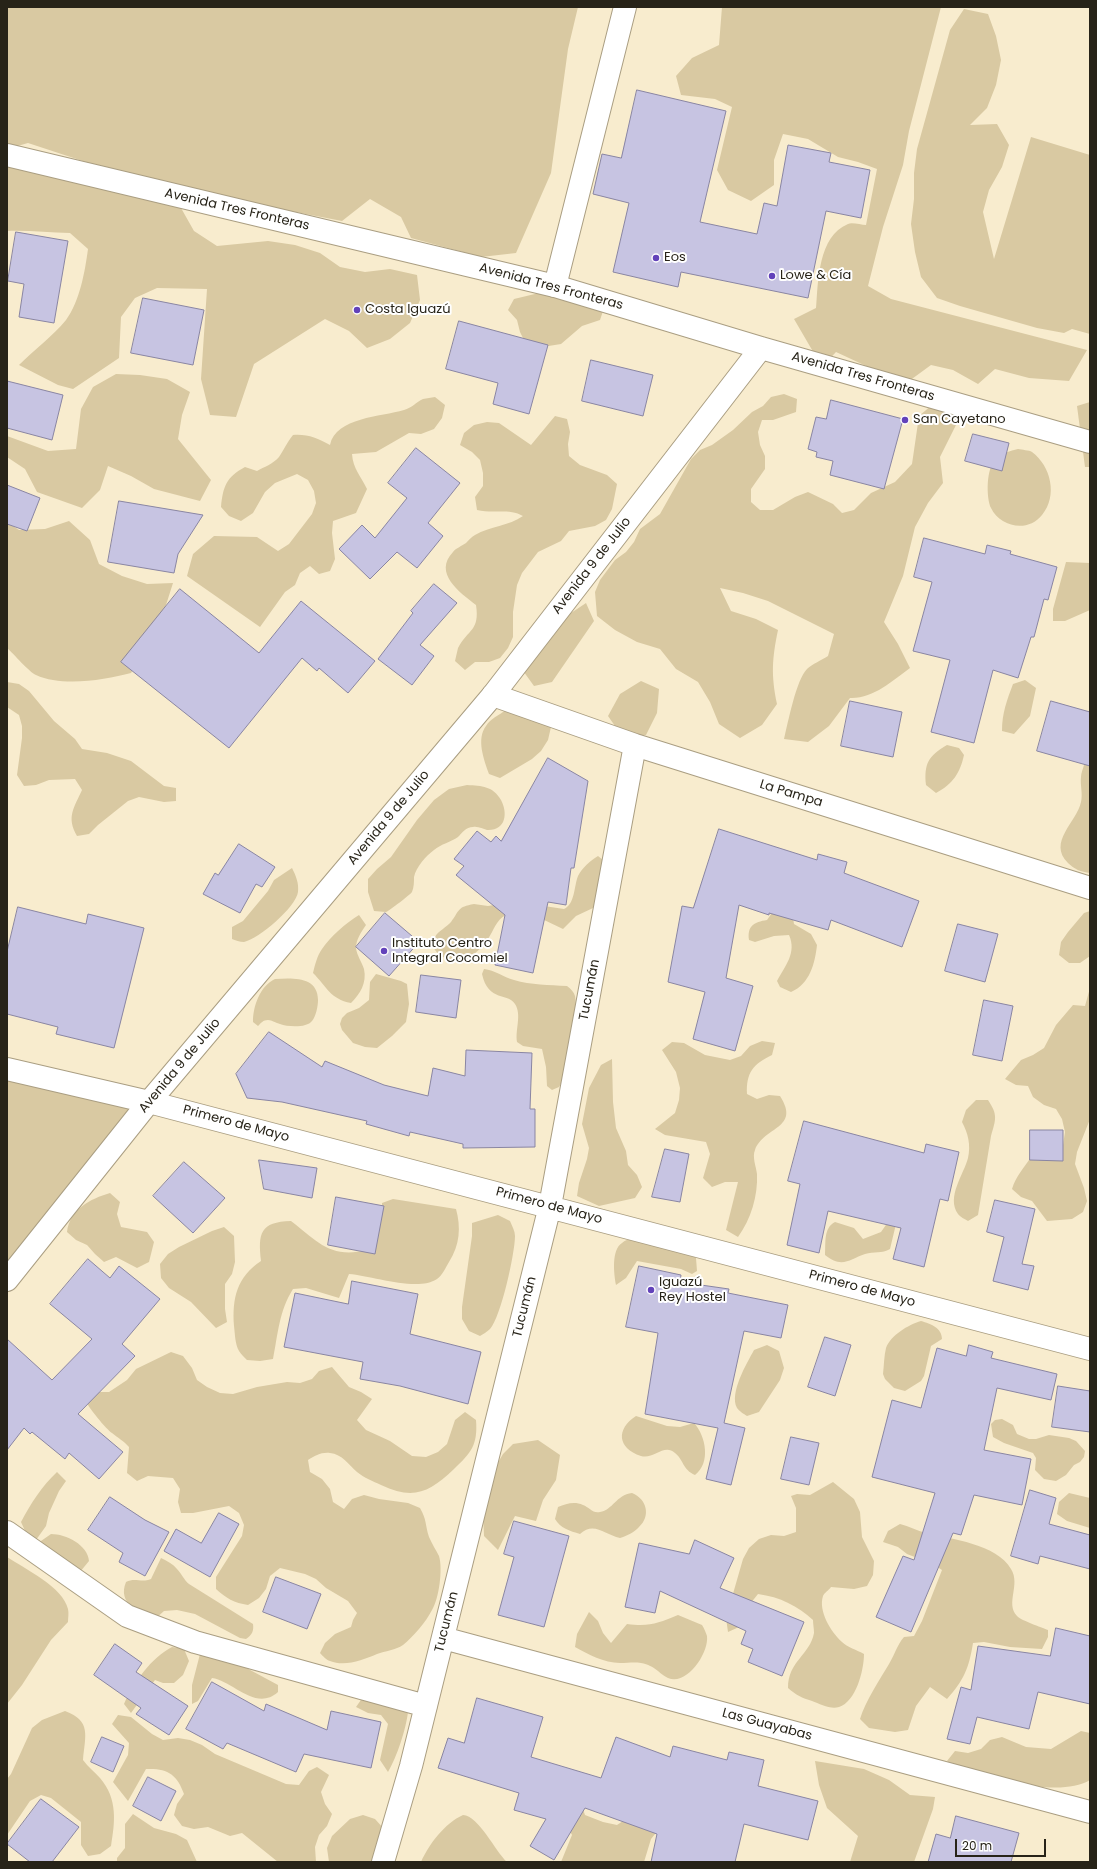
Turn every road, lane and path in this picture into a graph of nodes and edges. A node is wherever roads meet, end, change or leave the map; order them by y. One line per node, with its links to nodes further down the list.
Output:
1 (625, 7): 3 (street)
2 (7, 155): 3 (street, Avenida Tres Fronteras)
3 (554, 286): 4 (street, Avenida Tres Fronteras)
4 (761, 348): 5 (street, Avenida Tres Fronteras); 6 (street, Avenida 9 de Julio)
5 (1090, 442)
6 (493, 695): 7 (street, La Pampa); 10 (street, Avenida 9 de Julio)
7 (635, 745): 8 (street, La Pampa); 11 (street, Tucumán)
8 (1090, 888)
9 (7, 1069): 10 (street, Primero de Mayo)
10 (149, 1102): 11 (street, Primero de Mayo); 12 (street, Avenida 9 de Julio)
11 (550, 1206): 13 (street, Primero de Mayo); 15 (street, Tucumán)
12 (7, 1280)
13 (1090, 1349)
14 (7, 1532): 16 (street)
15 (443, 1638): 16 (street, Tucumán); 17 (street, Las Guayabas)
16 (426, 1706): 18 (street, Tucumán)
17 (1090, 1812)
18 (384, 1862)

